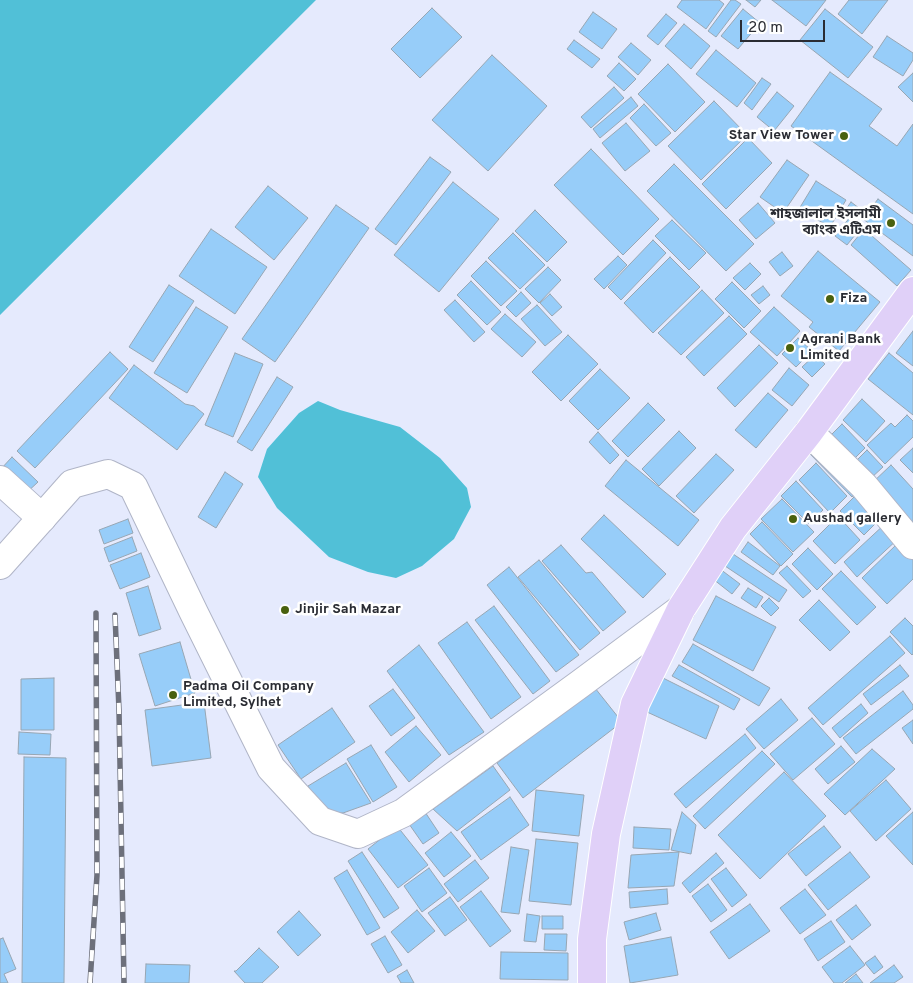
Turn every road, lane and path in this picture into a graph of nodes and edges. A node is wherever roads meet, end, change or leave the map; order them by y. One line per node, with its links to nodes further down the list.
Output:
1 (913, 290): 2 (highway)
2 (808, 432): 5 (street); 7 (highway)
3 (0, 480): 4 (street)
4 (42, 518): 6 (street); 7 (street)
5 (913, 545)
6 (0, 565)
7 (681, 609): 8 (highway)
8 (592, 983)

